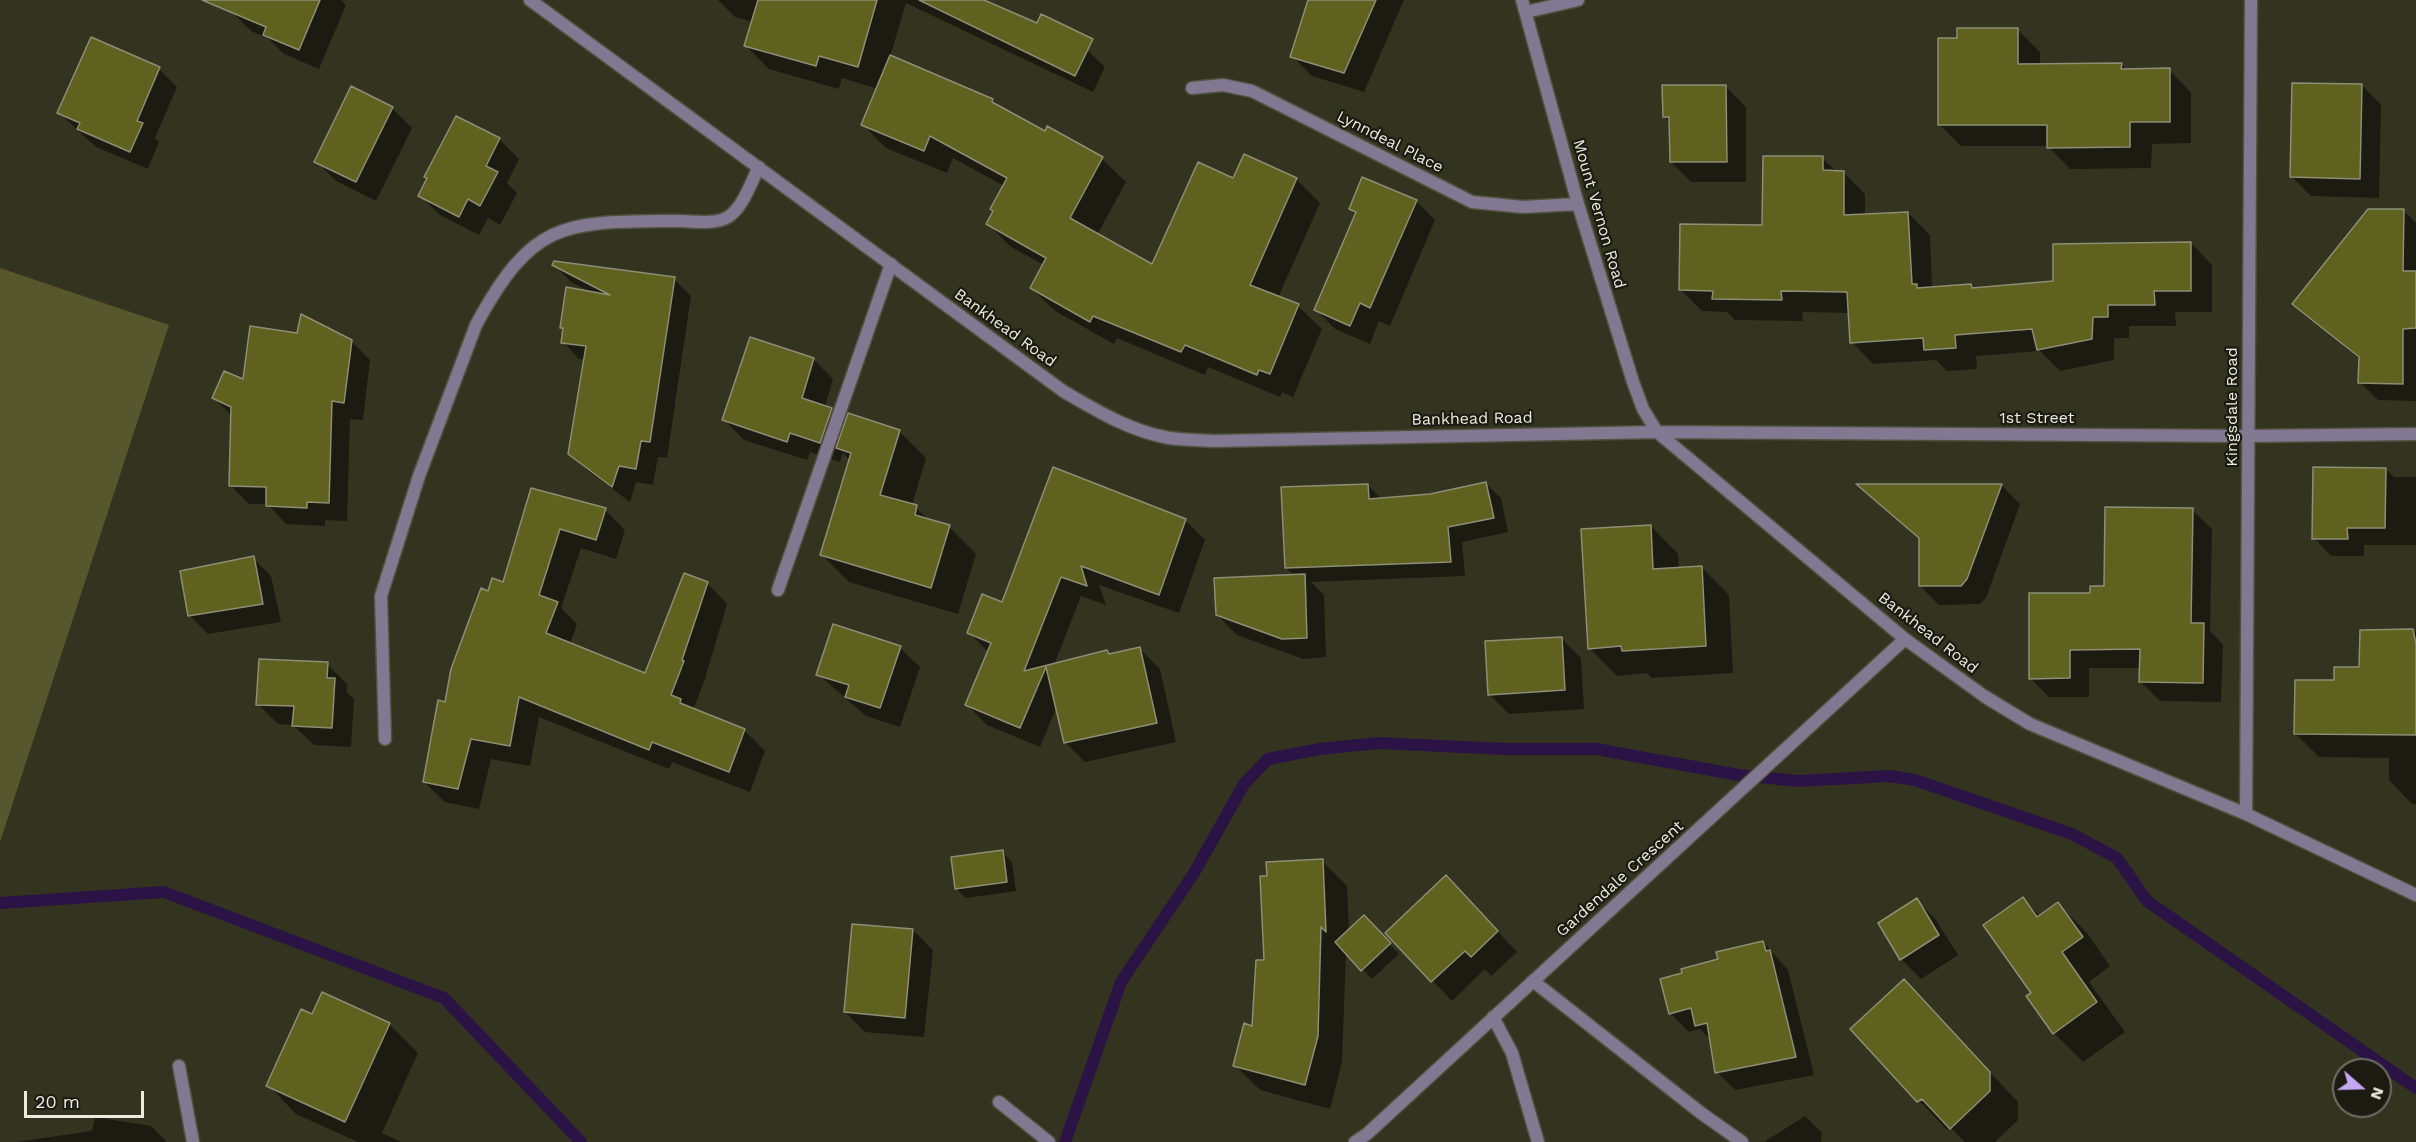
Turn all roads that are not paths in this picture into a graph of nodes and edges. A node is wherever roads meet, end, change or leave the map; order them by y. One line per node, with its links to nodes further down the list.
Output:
1 (530, 0): 7 (street, Bankhead Road)
2 (1522, 0): 5 (street, Mount Vernon Road)
3 (1578, 0): 5 (street)
4 (2251, 0): 12 (street, Kingsdale Road)
5 (1526, 12): 8 (street, Mount Vernon Road)
6 (1192, 88): 8 (street, Lynndeal Place)
7 (759, 167): 9 (street, Bankhead Road); 15 (street)
8 (1578, 204): 10 (street, Mount Vernon Road)
9 (891, 264): 10 (street, Bankhead Road); 13 (street)
10 (1657, 432): 12 (street, 1st Street); 14 (street, Bankhead Road)
11 (2416, 434): 12 (street, 1st Street)
12 (2248, 436): 16 (street, Kingsdale Road)
13 (778, 590)
14 (1905, 639): 16 (street, Bankhead Road); 18 (street, Gardendale Crescent)
15 (385, 739)
16 (2246, 814): 17 (street, Bankhead Road)
17 (2416, 895)
18 (1533, 981): 19 (street, Gardendale Crescent); 26 (street)
19 (1493, 1017): 24 (street, Gardendale Crescent); 25 (street)
20 (179, 1066): 23 (street)
21 (999, 1102): 22 (street)
22 (1044, 1138)
23 (193, 1142)
24 (1355, 1142)
25 (1538, 1142)
26 (1742, 1142)

